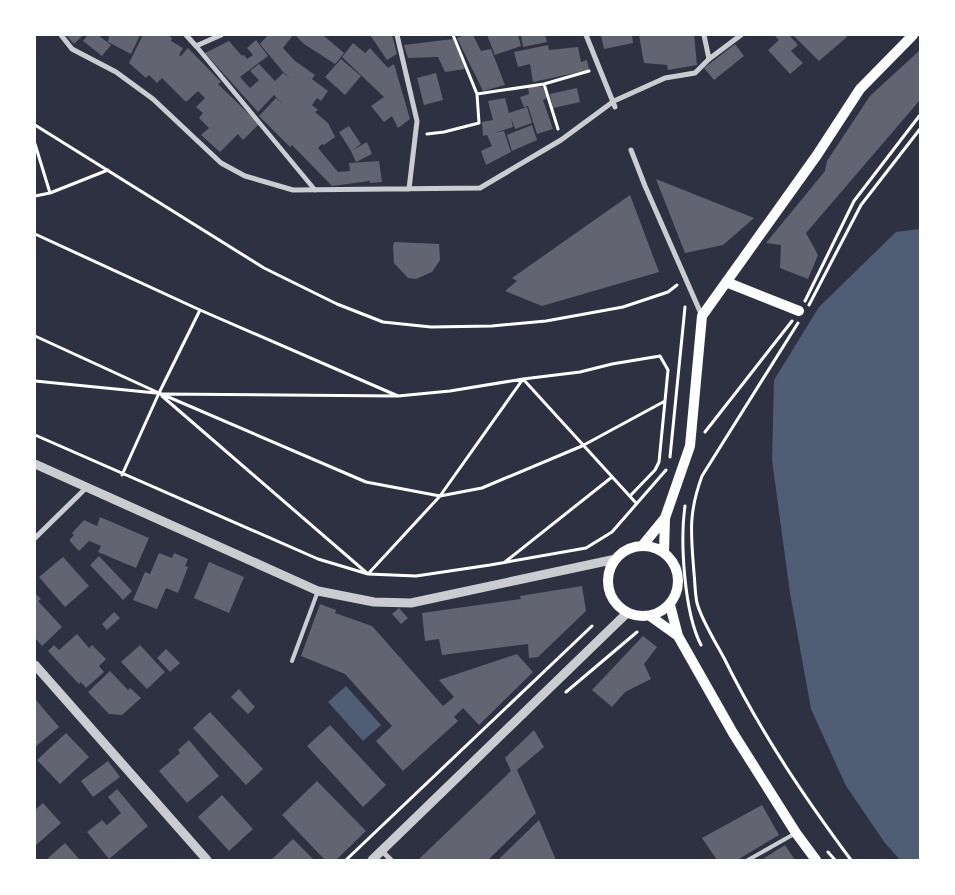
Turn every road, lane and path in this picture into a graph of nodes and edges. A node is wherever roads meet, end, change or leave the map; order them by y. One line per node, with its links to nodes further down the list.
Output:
1 (61, 35): 25 (street)
2 (186, 35): 10 (street)
3 (221, 35): 10 (street)
4 (397, 35): 19 (street)
5 (452, 35): 14 (path)
6 (586, 35): 12 (street)
7 (704, 35): 11 (street)
8 (741, 35): 11 (street)
9 (913, 35): 30 (main road)
10 (196, 46): 25 (street)
11 (709, 59): 15 (street)
12 (600, 68): 13 (path); 15 (street)
13 (544, 84): 14 (path); 20 (path)
14 (478, 94): 19 (path)
15 (615, 104): 20 (street)
16 (920, 114): 33 (path)
17 (35, 125): 23 (path)
18 (920, 129): 33 (path)
19 (416, 135): 24 (street)
20 (561, 140): 24 (street)
21 (35, 144): 26 (path)
22 (631, 150): 29 (street)
23 (109, 170): 26 (path); 29 (path)
24 (409, 189): 25 (street)
25 (315, 190)
26 (50, 193): 27 (path)
27 (35, 196)
28 (35, 234): 32 (path)
29 (685, 278): 31 (street)
30 (726, 282): 33 (main road); 34 (main road)
31 (690, 291): 34 (street); 44 (path)
32 (200, 310): 38 (path); 39 (path)
33 (803, 312): 41 (path); 80 (path)
34 (702, 316): 54 (main road)
35 (35, 336): 38 (path)
36 (523, 379): 39 (path); 40 (path); 43 (path); 50 (path)
37 (35, 381): 38 (path)
38 (159, 394): 39 (path); 47 (path); 50 (path); 60 (path)
39 (398, 396)
40 (664, 400): 43 (path); 51 (path)
41 (705, 433)
42 (35, 435): 47 (path)
43 (582, 446): 48 (path); 50 (path)
44 (670, 463)
45 (35, 464): 49 (street)
46 (667, 468): 52 (path)
47 (122, 475): 60 (path)
48 (612, 477): 51 (path); 59 (path)
49 (86, 488): 55 (street); 61 (street)
50 (440, 496): 60 (path)
51 (630, 496): 52 (path)
52 (636, 503): 59 (path)
53 (686, 504): 67 (path)
54 (665, 518): 56 (main road); 57 (main road)
55 (35, 538)
56 (642, 546): 57 (main road); 58 (main road)
57 (664, 553): 62 (main road)
58 (616, 559): 61 (street); 63 (main road)
59 (504, 563): 60 (path)
60 (368, 574)
61 (318, 591): 68 (lane)
62 (670, 605): 64 (main road); 66 (main road)
63 (627, 613): 64 (main road); 72 (street)
64 (650, 616): 66 (main road)
65 (595, 624): 74 (path)
66 (678, 636): 70 (main road)
67 (704, 650)
68 (292, 662)
69 (36, 669): 73 (street)
70 (796, 832): 77 (lane); 78 (main road)
71 (826, 850): 79 (path)
72 (382, 851): 75 (street); 76 (street)
73 (207, 860)
74 (346, 860)
75 (372, 860)
76 (392, 860)
77 (748, 860)
78 (816, 860)
79 (835, 860)
80 (851, 860)

